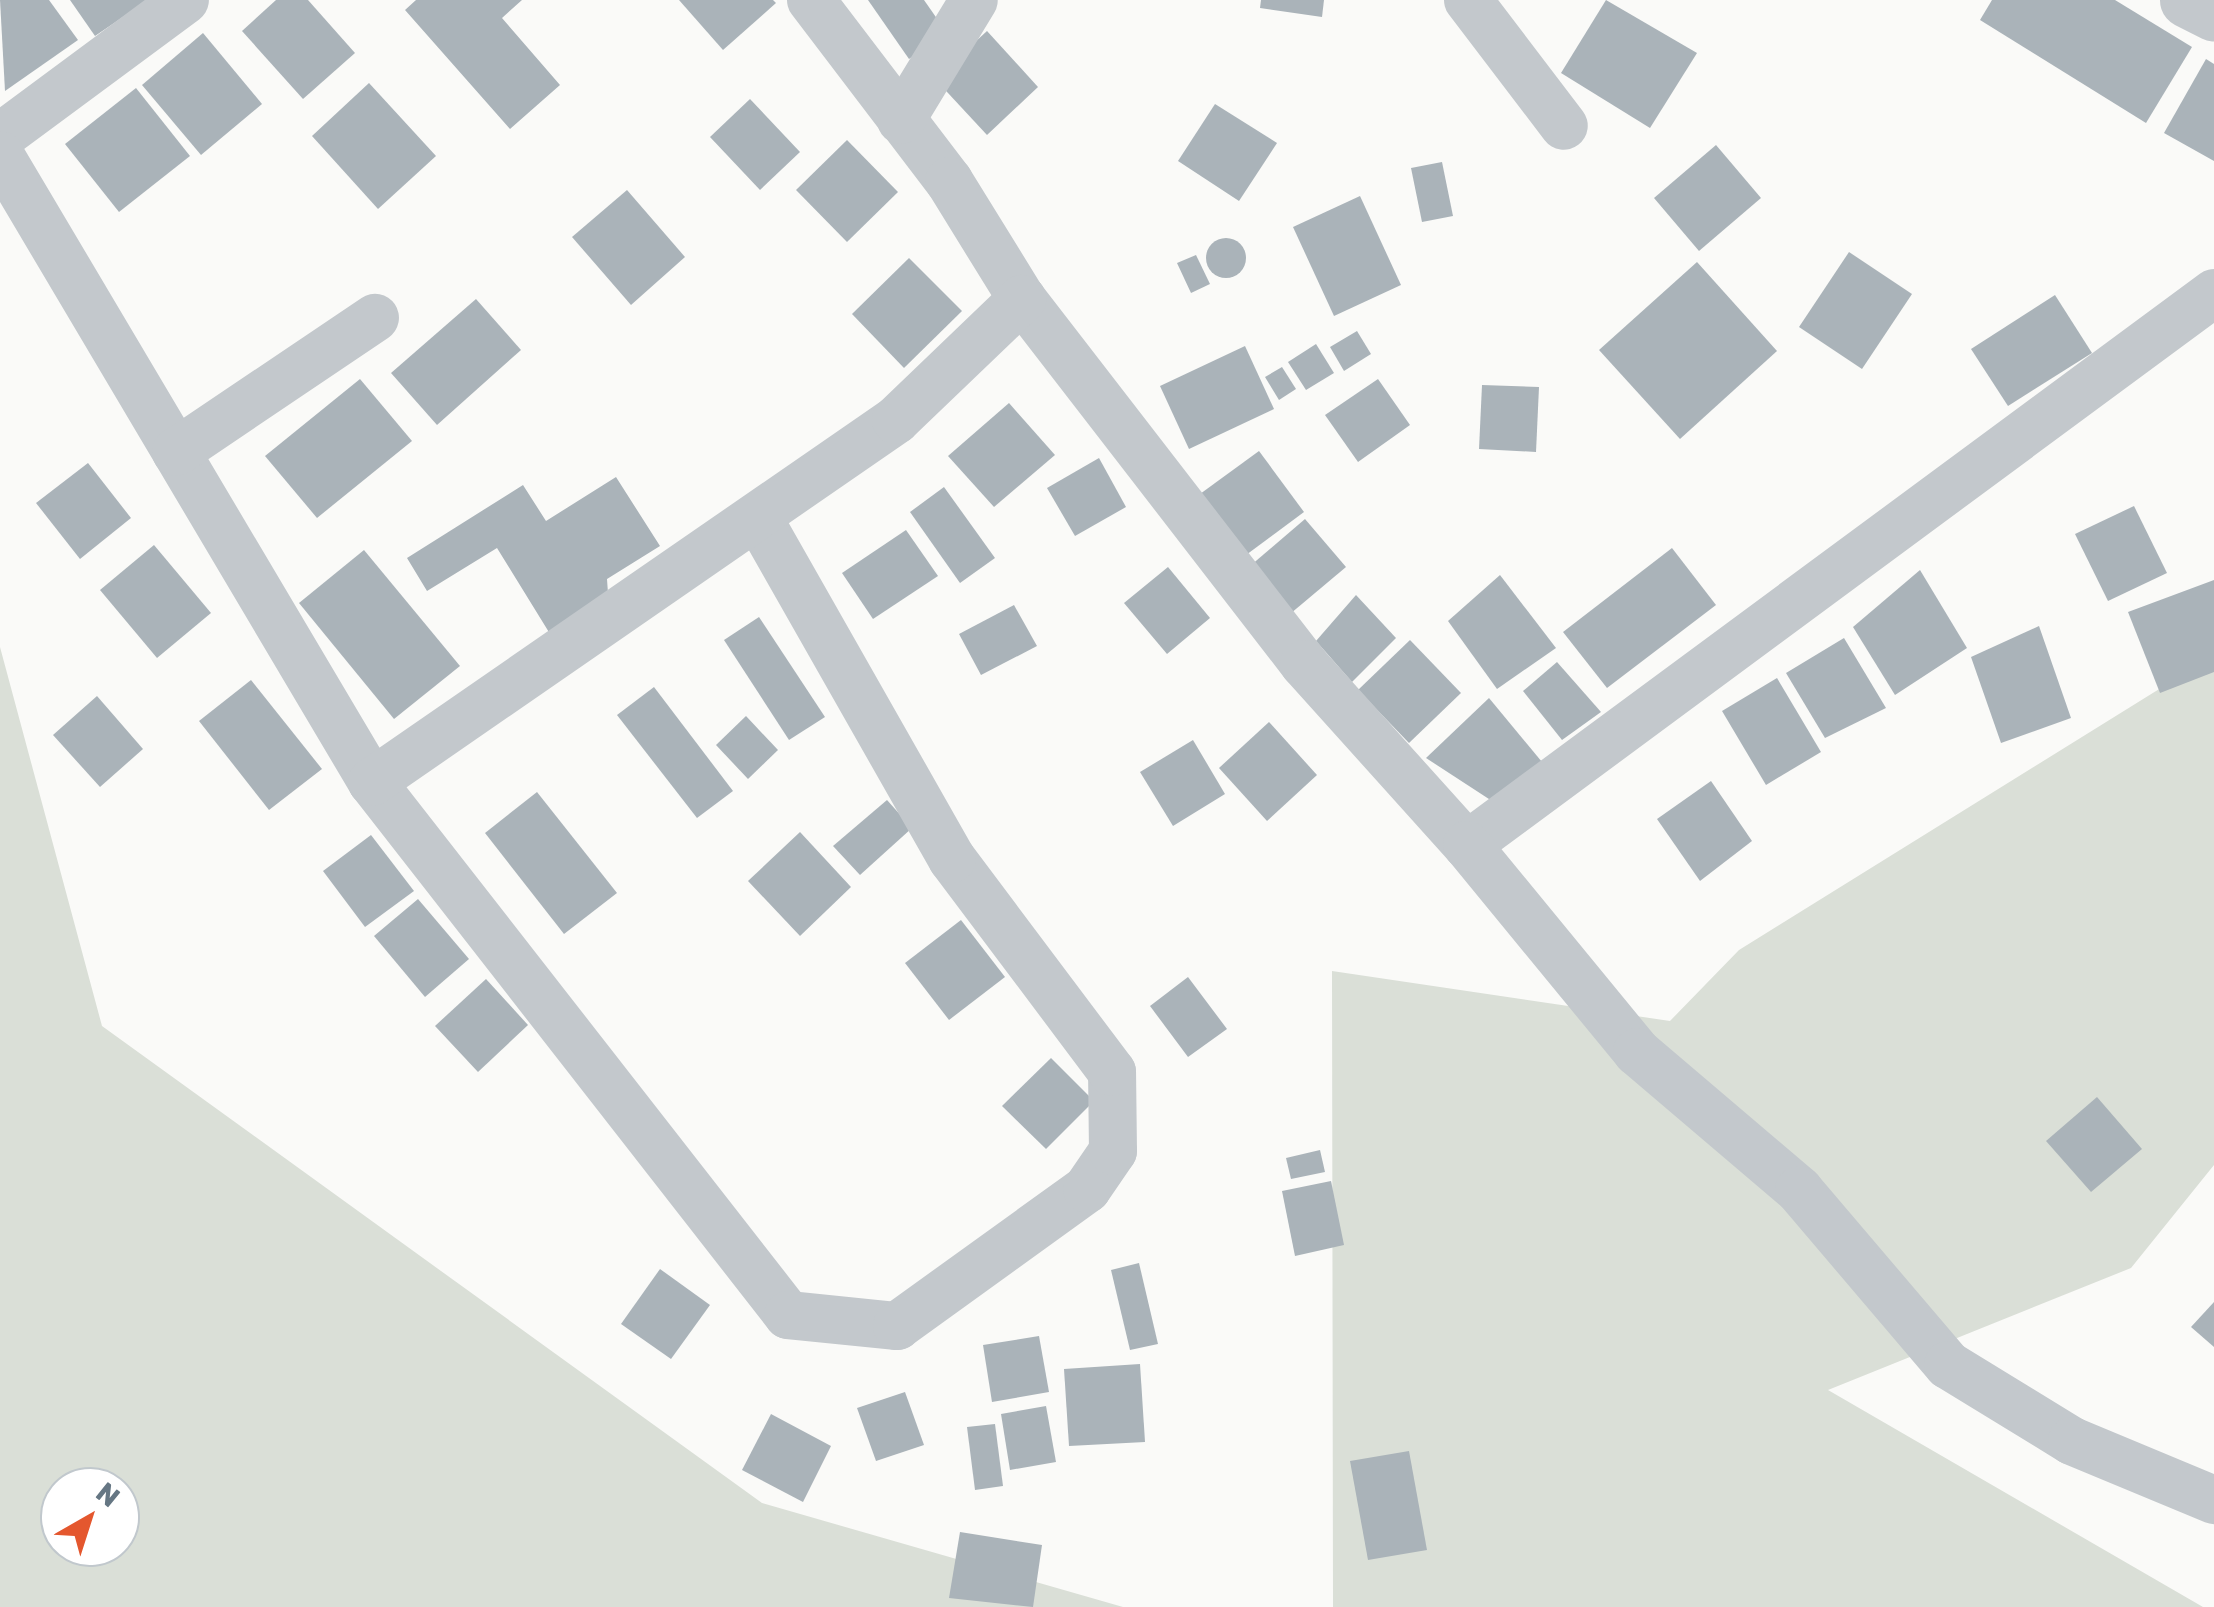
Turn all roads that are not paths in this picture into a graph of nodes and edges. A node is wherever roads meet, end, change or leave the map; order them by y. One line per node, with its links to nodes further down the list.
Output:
1 (186, 0): 9 (street)
2 (811, 0): 7 (street)
3 (974, 0): 7 (street)
4 (1468, 0): 8 (street)
5 (2187, 0): 6 (street)
6 (2214, 14)
7 (901, 120): 11 (street)
8 (1564, 126)
9 (0, 137)
10 (0, 156): 14 (street)
11 (1022, 299): 15 (street); 17 (street)
12 (2209, 308): 17 (street)
13 (374, 318): 14 (street)
14 (176, 452): 16 (street)
15 (760, 519): 16 (street); 16 (street)
16 (372, 782)
17 (1467, 845): 18 (street)
18 (2214, 1500)

